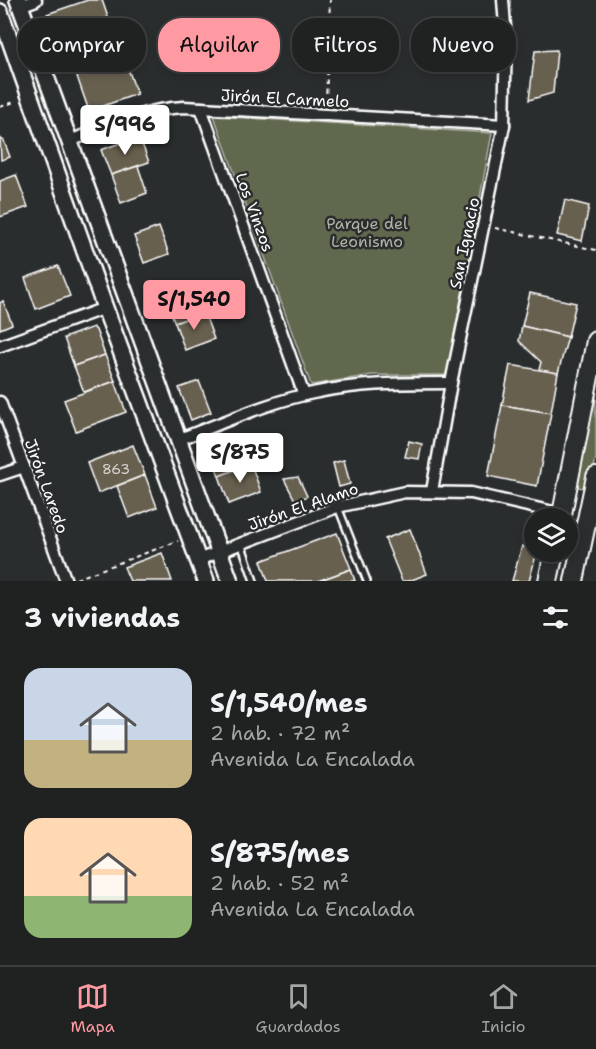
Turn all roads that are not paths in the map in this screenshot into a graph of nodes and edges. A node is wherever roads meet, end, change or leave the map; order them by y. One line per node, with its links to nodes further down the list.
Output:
1 (36, 0): 3 (street)
2 (504, 0): 6 (street, San Ignacio)
3 (19, 3): 7 (main road)
4 (0, 12): 8 (main road)
5 (201, 108): 6 (street, Jirón El Carmelo); 7 (street, Jirón El Carmelo); 12 (street, Los Vinzos)
6 (504, 125): 11 (street, San Ignacio)
7 (70, 141): 14 (main road)
8 (105, 308): 10 (street); 25 (main road)
9 (596, 341): 21 (main road)
10 (0, 346)
11 (451, 383): 12 (street); 18 (street, San Ignacio)
12 (304, 395): 14 (street)
13 (0, 402): 15 (street, Jirón Laredo)
14 (177, 440): 24 (main road)
15 (24, 467): 16 (street); 27 (street, Jirón Laredo)
16 (0, 474)
17 (596, 477): 22 (main road)
18 (432, 491): 19 (street, Jirón El Alamo); 20 (street, Jirón El Alamo)
19 (337, 507): 23 (street, Jirón El Alamo); 31 (lane)
20 (530, 508)
21 (563, 508)
22 (592, 519): 33 (main road)
23 (241, 543): 24 (street, Jirón El Alamo); 30 (lane)
24 (219, 551): 25 (street, Jirón El Alamo); 29 (main road)
25 (198, 560): 28 (main road)
26 (552, 562): 32 (main road)
27 (66, 581)
28 (206, 581)
29 (230, 581)
30 (254, 581)
31 (367, 581)
32 (548, 581)
33 (574, 581)

